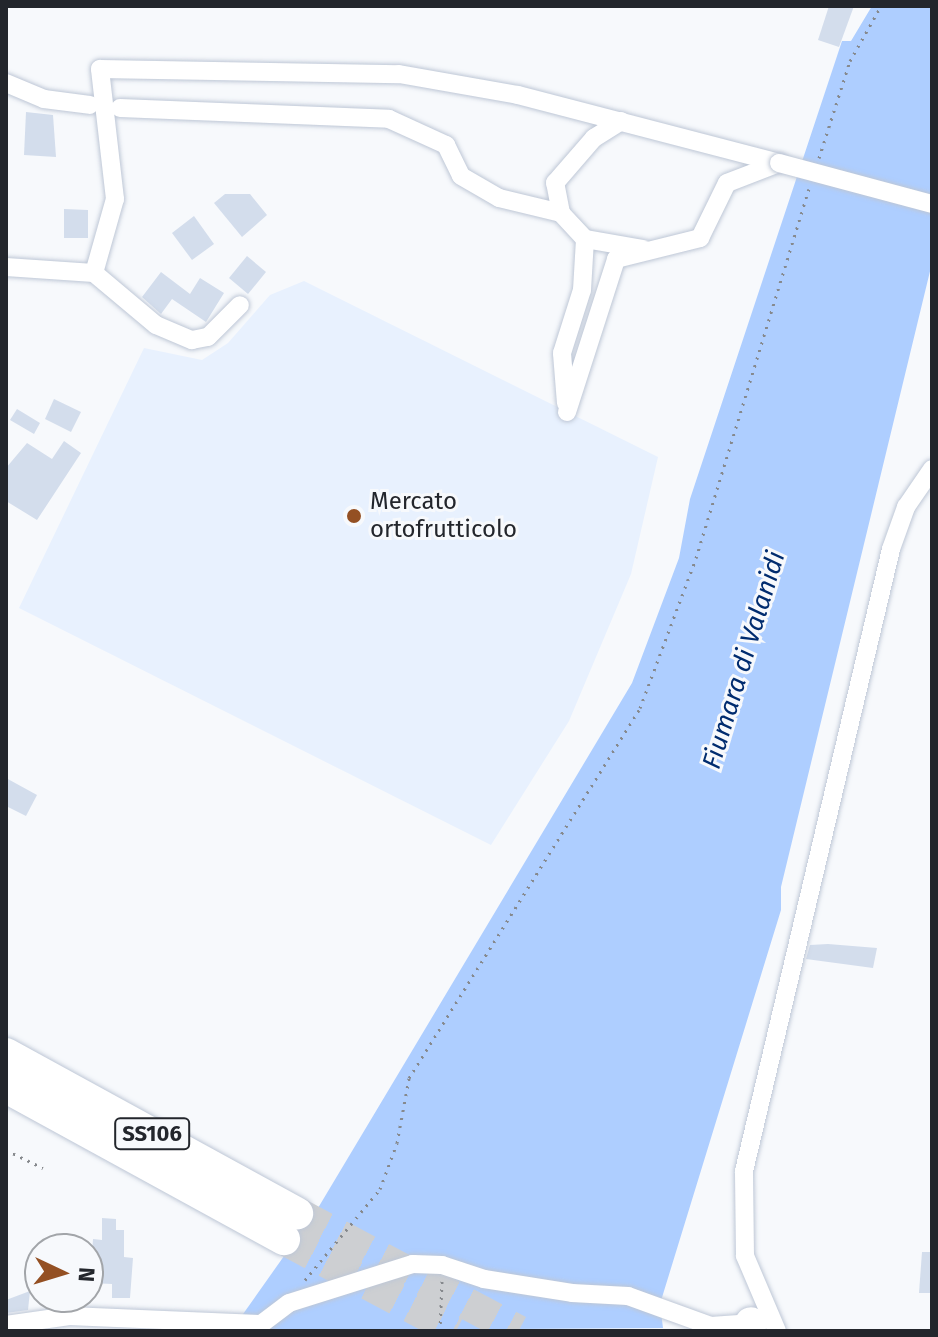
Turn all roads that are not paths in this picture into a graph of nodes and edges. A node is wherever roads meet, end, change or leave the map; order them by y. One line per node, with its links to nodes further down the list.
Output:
1 (6, 83): 2 (street)
2 (90, 105)
3 (120, 108): 7 (street)
4 (621, 121): 5 (street); 7 (street); 11 (street)
5 (779, 163): 6 (street, bridge); 9 (street)
6 (932, 204)
7 (561, 213): 8 (street)
8 (585, 239): 9 (street); 9 (street)
9 (646, 249)
10 (6, 267): 11 (street)
11 (94, 273): 12 (street)
12 (240, 305)
13 (932, 469): 18 (street)
14 (6, 1054): 15 (highway, SS106)
15 (6, 1087)
16 (6, 1325): 17 (street)
17 (250, 1325): 18 (street)
18 (760, 1325)

